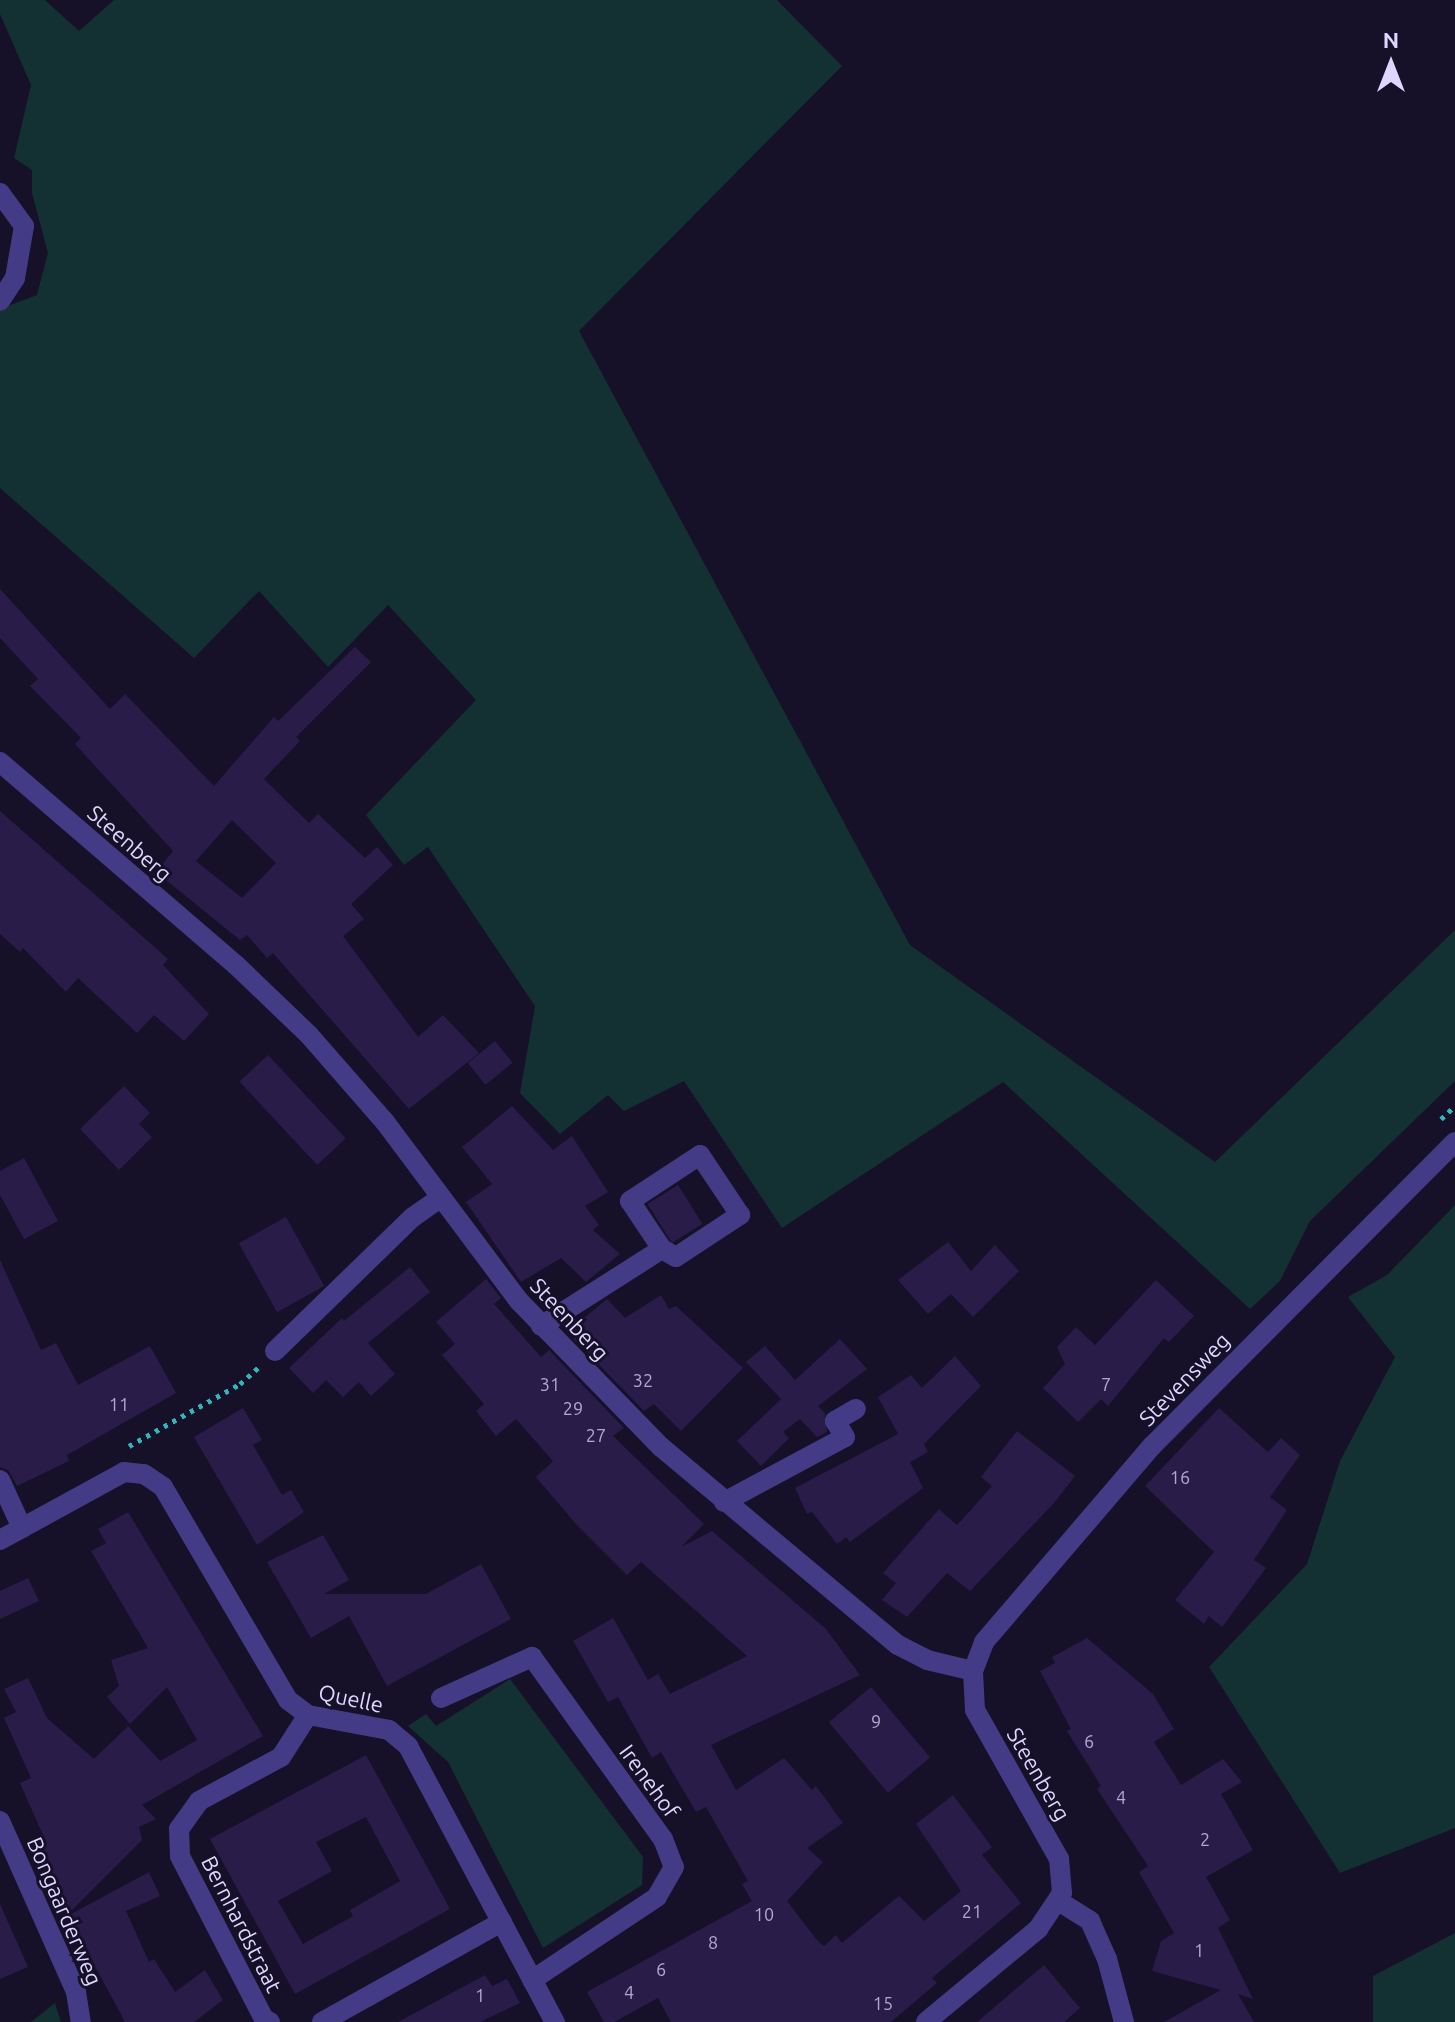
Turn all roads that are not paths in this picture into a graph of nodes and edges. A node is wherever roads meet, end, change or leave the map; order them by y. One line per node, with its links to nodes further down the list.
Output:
1 (0, 193): 2 (street)
2 (0, 301)
3 (0, 762): 5 (street, Steenberg)
4 (1455, 1142): 14 (street, Stevensweg)
5 (439, 1199): 7 (street, Steenberg); 8 (street)
6 (662, 1249): 6 (street); 7 (street)
7 (541, 1326): 11 (street, Steenberg)
8 (275, 1351)
9 (856, 1409): 11 (street)
10 (0, 1480): 12 (street)
11 (724, 1502): 14 (street, Steenberg)
12 (22, 1528): 13 (street); 16 (street, Quelle)
13 (0, 1540)
14 (973, 1671): 18 (street, Steenberg)
15 (441, 1698): 20 (street, Irenehof)
16 (308, 1715): 19 (street, Quelle); 22 (street, Bernhardstraat)
17 (0, 1821): 21 (street, Bongaarderweg)
18 (1060, 1902): 25 (street); 26 (street)
19 (502, 1922): 20 (street, Quelle); 23 (street)
20 (532, 1980): 24 (street, Quelle)
21 (81, 2022)
22 (270, 2022)
23 (322, 2022)
24 (555, 2022)
25 (926, 2022)
26 (1124, 2022)

